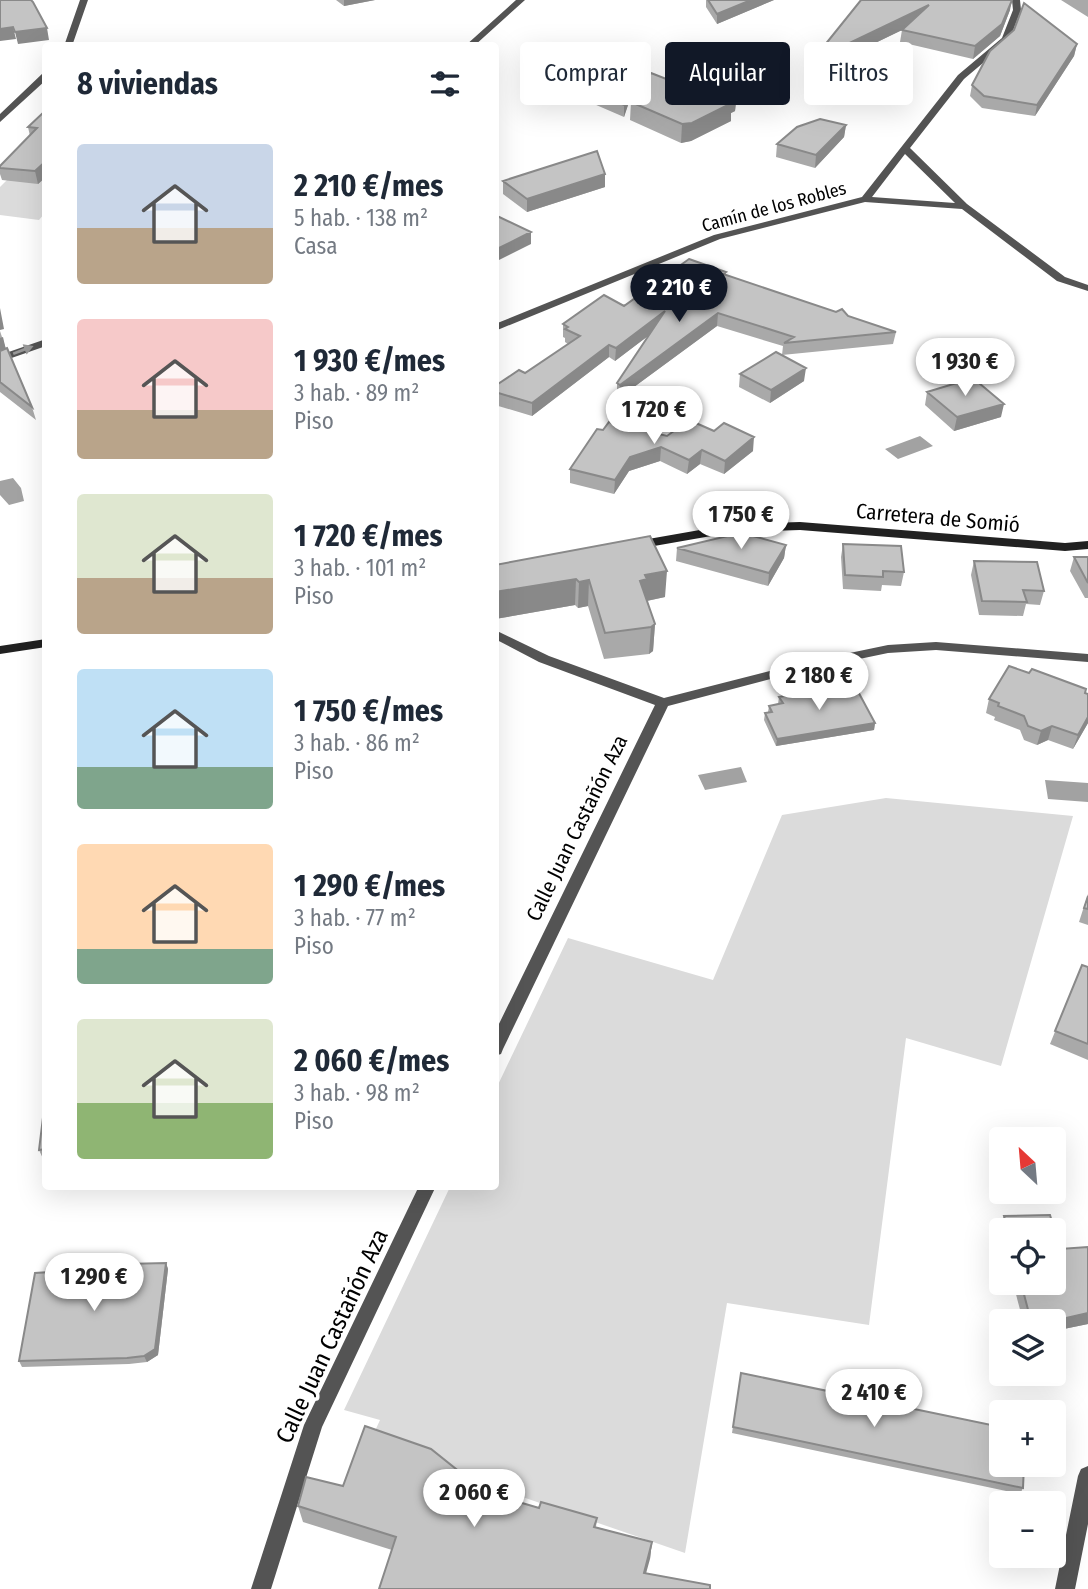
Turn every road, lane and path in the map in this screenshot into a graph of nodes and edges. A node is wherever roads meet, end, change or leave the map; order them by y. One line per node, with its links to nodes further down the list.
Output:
1 (84, 0): 4 (street)
2 (521, 0): 5 (street)
3 (1016, 0): 8 (street, Camín de los Robles)
4 (69, 42)
5 (474, 42)
6 (42, 79): 7 (street)
7 (0, 119)
8 (905, 149): 9 (street, Camín de los Robles); 10 (street)
9 (865, 199): 10 (street); 14 (street, Camín de los Robles)
10 (964, 206): 11 (street)
11 (1074, 286): 12 (street); 13 (street)
12 (1088, 288)
13 (1088, 296)
14 (499, 326)
15 (42, 343): 16 (street, one-way to 15)
16 (0, 359)
17 (1088, 545): 18 (street, Carretera de Somió)
18 (628, 547)
19 (499, 636): 23 (street)
20 (42, 644): 21 (street)
21 (0, 650)
22 (1088, 658): 23 (street)
23 (663, 703): 24 (street, Calle Juan Castañón Aza)
24 (499, 1041)
25 (426, 1190): 27 (street, Calle Juan Castañón Aza)
26 (1088, 1476): 28 (street)
27 (261, 1589)
28 (1065, 1589)

